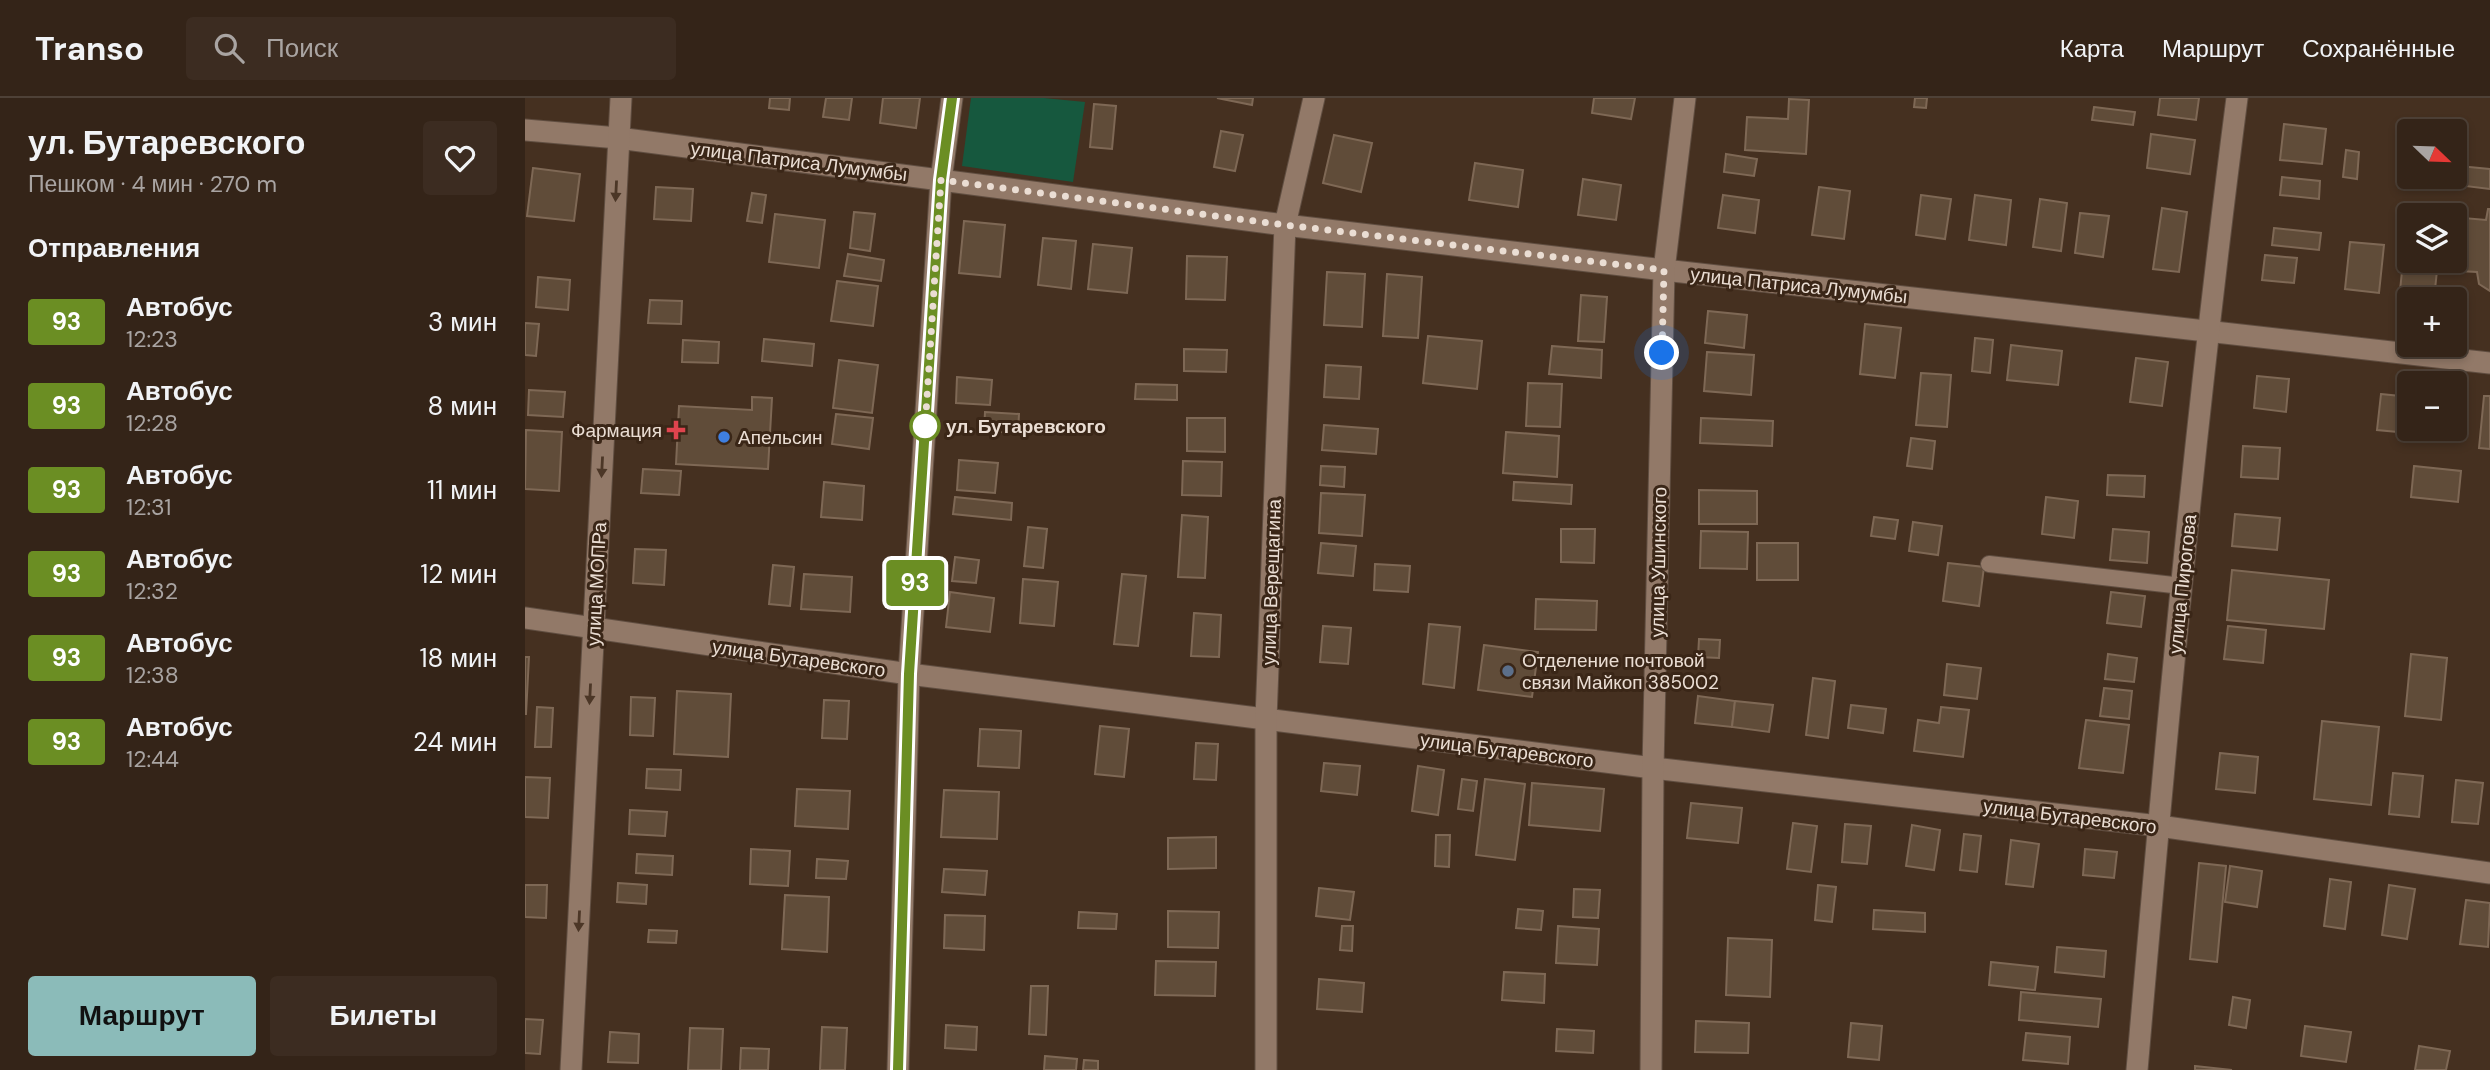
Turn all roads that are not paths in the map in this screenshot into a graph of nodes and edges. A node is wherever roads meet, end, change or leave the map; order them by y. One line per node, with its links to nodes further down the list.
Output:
1 (621, 98): 7 (street, улица МОПРа)
2 (952, 98): 8 (street)
3 (1314, 98): 9 (street, улица Верещагина)
4 (1685, 98): 10 (street, улица Ушинского)
5 (2237, 98): 11 (street, улица Пирогова)
6 (525, 130): 7 (street, улица Патриса Лумумбы)
7 (618, 138): 8 (street, улица Патриса Лумумбы); 16 (street, улица МОПРа, one-way to 16)
8 (941, 180): 9 (street, улица Патриса Лумумбы); 17 (street)
9 (1285, 225): 10 (street, улица Патриса Лумумбы); 18 (street, улица Верещагина)
10 (1664, 270): 11 (street, улица Патриса Лумумбы); 19 (street, улица Ушинского)
11 (2207, 331): 12 (street, улица Патриса Лумумбы); 14 (street, улица Пирогова)
12 (2490, 363)
13 (1989, 564): 14 (lane)
14 (2182, 586): 20 (street, улица Пирогова)
15 (525, 618): 16 (street, улица Бутаревского)
16 (594, 628): 17 (street, улица Бутаревского); 22 (street, улица МОПРа, one-way to 22)
17 (909, 674): 18 (street, улица Бутаревского); 23 (street)
18 (1266, 719): 19 (street, улица Бутаревского); 24 (street, улица Верещагина)
19 (1653, 768): 20 (street, улица Бутаревского); 25 (street, улица Ушинского)
20 (2159, 826): 21 (street, улица Бутаревского); 26 (street, улица Пирогова)
21 (2490, 873)
22 (571, 1070)
23 (898, 1070)
24 (1266, 1070)
25 (1651, 1070)
26 (2137, 1070)

